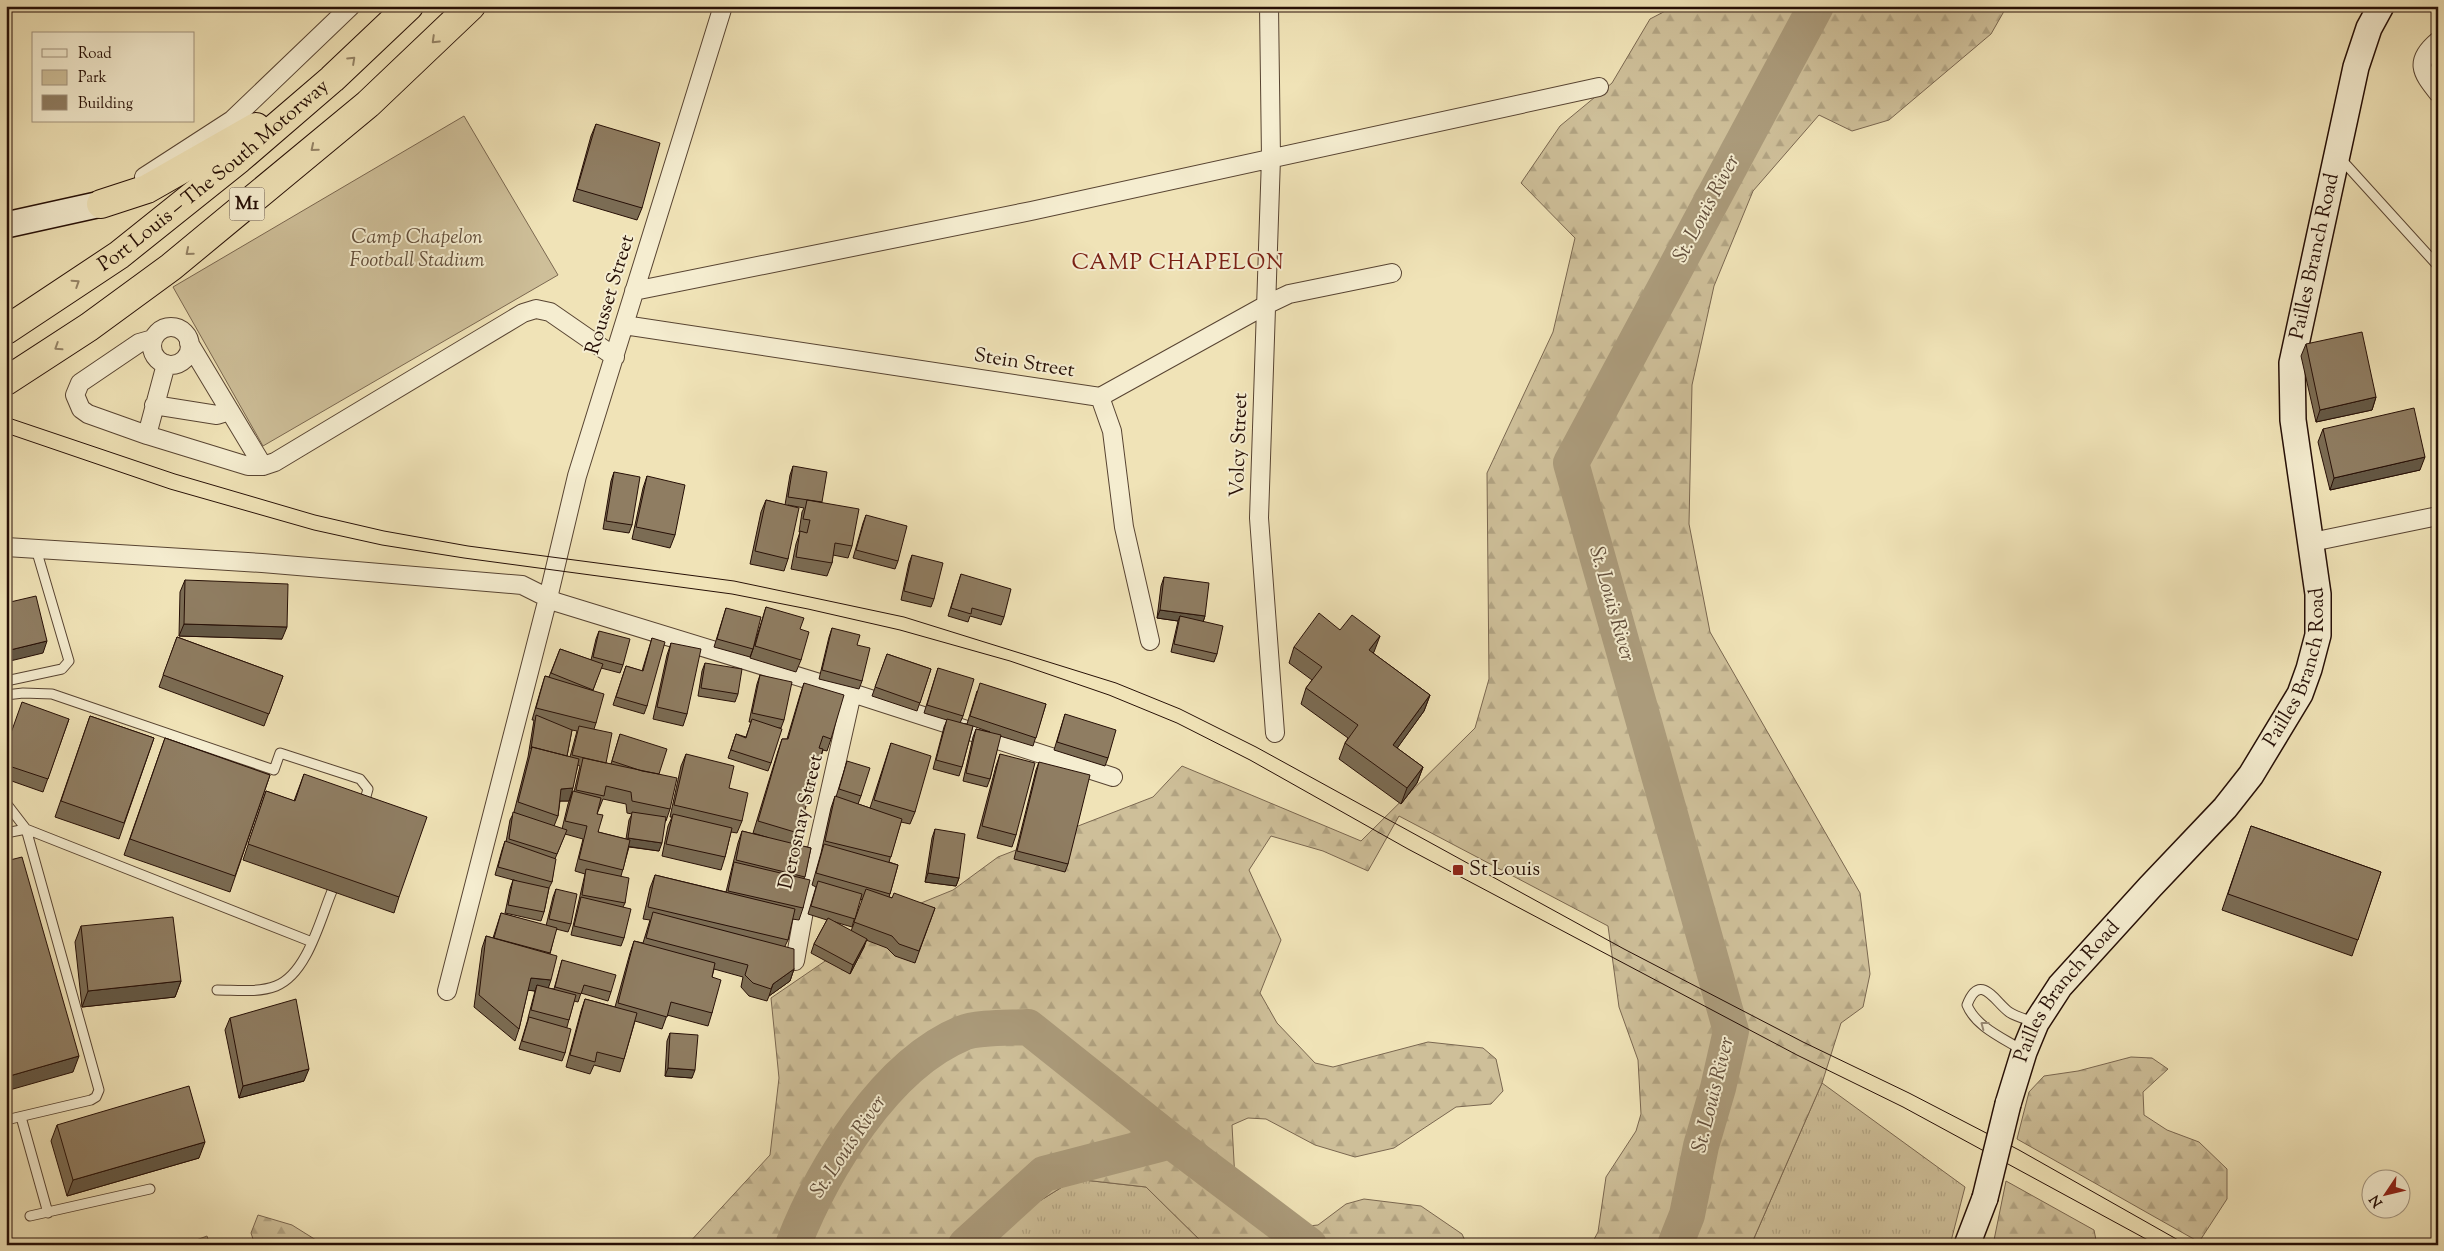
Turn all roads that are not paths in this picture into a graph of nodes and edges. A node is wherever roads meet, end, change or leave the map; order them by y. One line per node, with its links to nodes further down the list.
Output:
1 (351, 6): 13 (street)
2 (409, 6): 8 (highway, Port Louis – The South Motorway / M1, one-way to 2)
3 (471, 6): 25 (highway, M1, one-way to 25)
4 (723, 6): 17 (street, Rousset Street)
5 (1269, 6): 12 (street, Volcy Street)
6 (2381, 6): 11 (main road, Pailles Branch Road)
7 (2438, 42): 10 (street)
8 (332, 79): 13 (highway); 20 (highway, Port Louis – The South Motorway / M1, one-way to 8)
9 (1599, 87): 12 (street)
10 (2438, 93)
11 (2336, 154): 15 (lane); 32 (main road, Pailles Branch Road)
12 (1271, 158): 17 (street); 18 (street, Volcy Street)
13 (101, 204): 14 (main road)
14 (6, 225)
15 (2438, 266)
16 (1392, 273): 18 (street)
17 (634, 291): 19 (street, Rousset Street)
18 (1266, 305): 26 (street); 40 (street, Volcy Street)
19 (624, 324): 23 (street, Rousset Street); 26 (street, Stein Street)
20 (6, 330)
21 (153, 339): 22 (street); 24 (street); 29 (street)
22 (189, 343): 24 (street); 28 (street)
23 (614, 356): 30 (street); 35 (street, Rousset Street)
24 (166, 364): 27 (street)
25 (6, 381)
26 (1100, 397): 36 (street)
27 (154, 405): 28 (street); 29 (street)
28 (230, 411): 30 (street)
29 (147, 435): 30 (street)
30 (262, 466)
31 (2438, 516): 32 (street)
32 (2312, 542): 51 (main road, Pailles Branch Road)
33 (6, 547): 34 (street)
34 (36, 548): 35 (street); 37 (lane)
35 (548, 598): 38 (street); 50 (street, Rousset Street)
36 (1150, 641)
37 (6, 681)
38 (852, 693): 41 (street); 48 (street, Derosnay Street)
39 (6, 695): 43 (lane)
40 (1276, 733)
41 (1112, 777)
42 (6, 803): 44 (lane)
43 (361, 812)
44 (26, 829): 45 (lane); 47 (lane); 53 (lane)
45 (6, 833)
46 (332, 891): 47 (lane)
47 (312, 942): 49 (lane)
48 (795, 961)
49 (217, 990)
50 (447, 991)
51 (2036, 1023): 52 (main road, Pailles Branch Road); 52 (lane, one-way to 51)
52 (2024, 1052): 58 (main road, Pailles Branch Road, bridge)
53 (21, 1117): 54 (lane); 56 (lane)
54 (6, 1120)
55 (150, 1189): 56 (lane)
56 (48, 1213): 57 (lane)
57 (30, 1216)
58 (1967, 1245)

